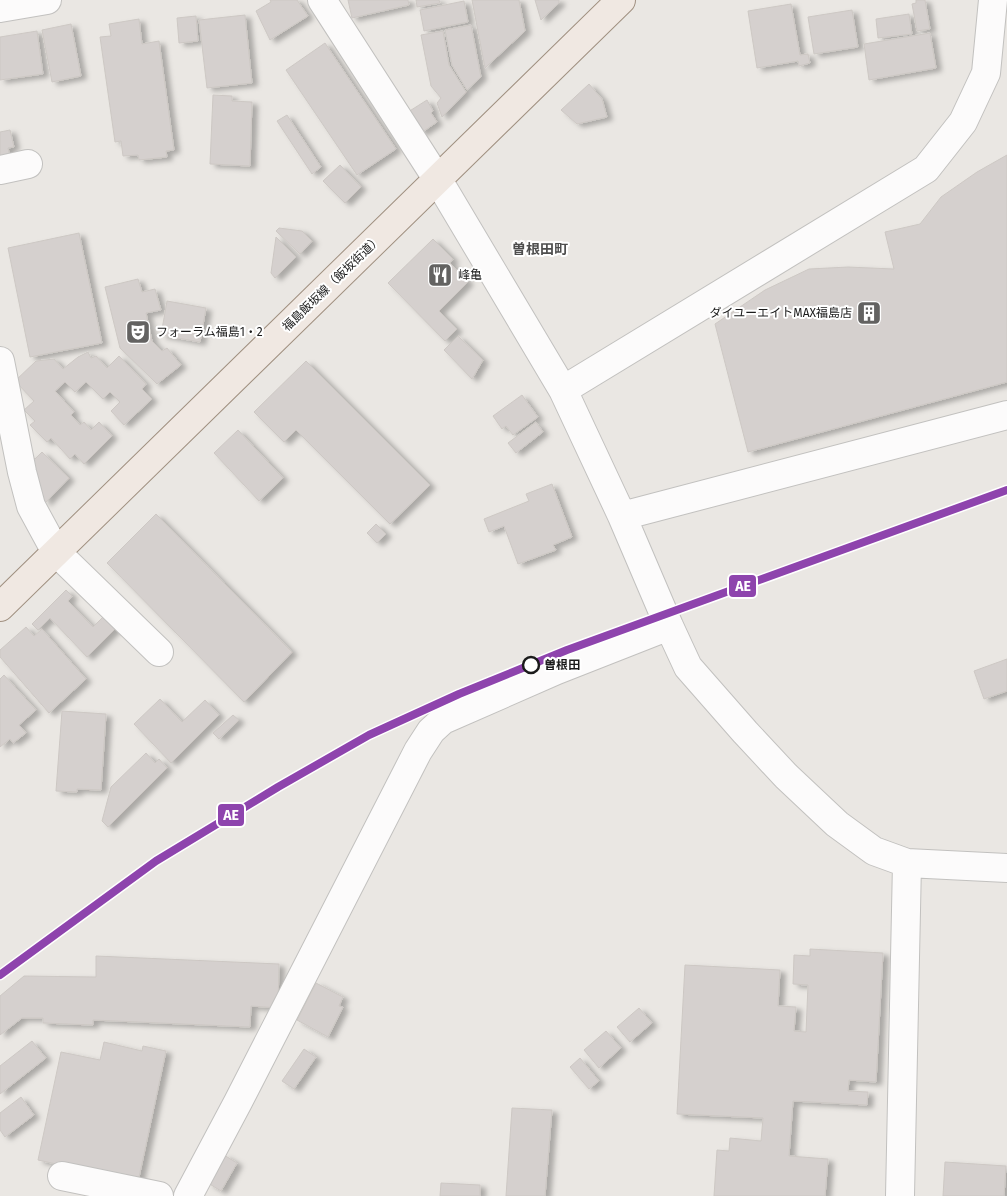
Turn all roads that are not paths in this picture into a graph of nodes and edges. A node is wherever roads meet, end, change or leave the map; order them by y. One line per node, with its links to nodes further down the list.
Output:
1 (47, 0): 5 (street)
2 (322, 0): 9 (street)
3 (621, 0): 9 (main road, 福島飯坂線（飯坂街道）)
4 (993, 0): 6 (street)
5 (0, 8)
6 (997, 71): 11 (street)
7 (28, 164): 8 (street)
8 (0, 170)
9 (438, 180): 11 (street); 14 (main road, 福島飯坂線（飯坂街道）)
10 (0, 360): 14 (street)
11 (562, 390): 13 (street)
12 (1007, 415): 13 (street)
13 (622, 516): 16 (street)
14 (56, 552): 15 (main road, 福島飯坂線（飯坂街道）); 17 (street)
15 (0, 607)
16 (669, 626): 18 (street); 22 (street)
17 (159, 652)
18 (907, 863): 19 (street); 23 (street)
19 (1007, 868)
20 (62, 1176): 21 (street)
21 (159, 1196)
22 (188, 1196)
23 (900, 1196)

